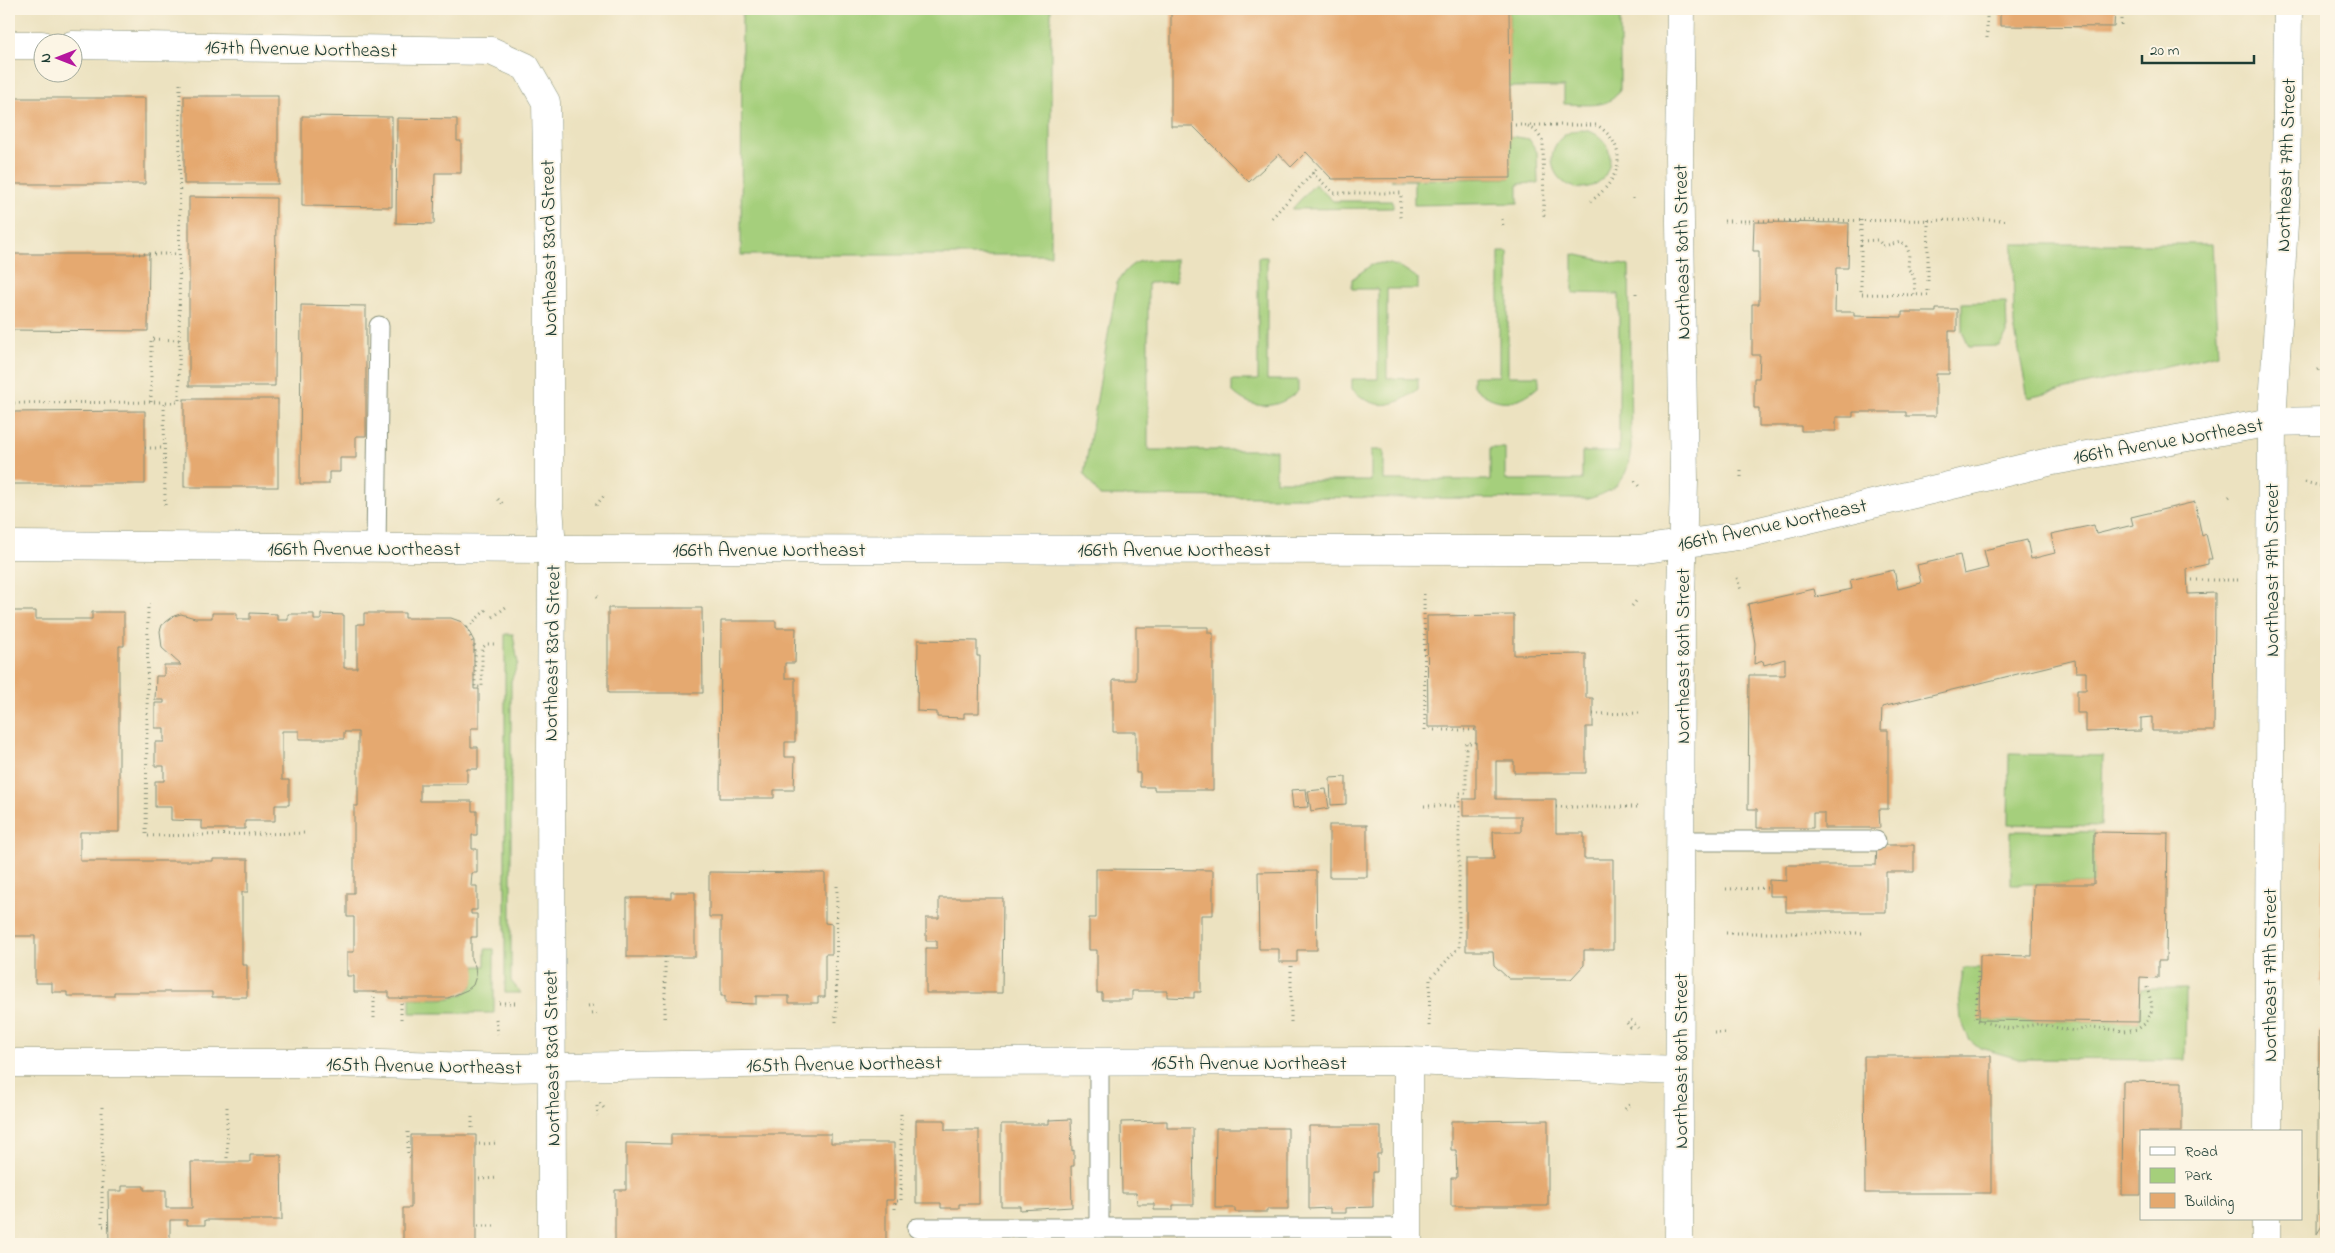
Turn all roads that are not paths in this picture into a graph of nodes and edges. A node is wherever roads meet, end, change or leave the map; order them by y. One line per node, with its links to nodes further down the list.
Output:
1 (1681, 9): 10 (street, Northeast 80th Street)
2 (2288, 9): 9 (street, Northeast 79th Street)
3 (9, 45): 4 (street)
4 (32, 45)
5 (82, 45): 6 (street, 167th Avenue Northeast)
6 (526, 67): 13 (street, Northeast 83rd Street)
7 (379, 326): 12 (lane)
8 (2326, 421): 9 (street, 166th Avenue Northeast)
9 (2272, 422): 10 (street, 166th Avenue Northeast); 21 (street, Northeast 79th Street)
10 (1682, 544): 13 (street, 166th Avenue Northeast); 14 (street, Northeast 80th Street)
11 (9, 545): 12 (street, 166th Avenue Northeast)
12 (376, 548): 13 (street, 166th Avenue Northeast)
13 (552, 549): 19 (street, Northeast 83rd Street)
14 (1680, 841): 15 (lane); 20 (street, Northeast 80th Street)
15 (1876, 841)
16 (1408, 1061): 17 (street, 165th Avenue Northeast); 20 (street, 165th Avenue Northeast); 25 (street)
17 (1099, 1062): 19 (street, 165th Avenue Northeast); 24 (lane)
18 (9, 1064): 19 (street, 165th Avenue Northeast)
19 (552, 1067): 26 (street, Northeast 83rd Street)
20 (1679, 1072): 27 (street, Northeast 80th Street)
21 (2268, 1130)
22 (2266, 1220): 28 (street)
23 (917, 1228): 24 (lane)
24 (1099, 1228): 25 (lane)
25 (1408, 1236)
26 (552, 1244)
27 (1679, 1244)
28 (2266, 1244)

